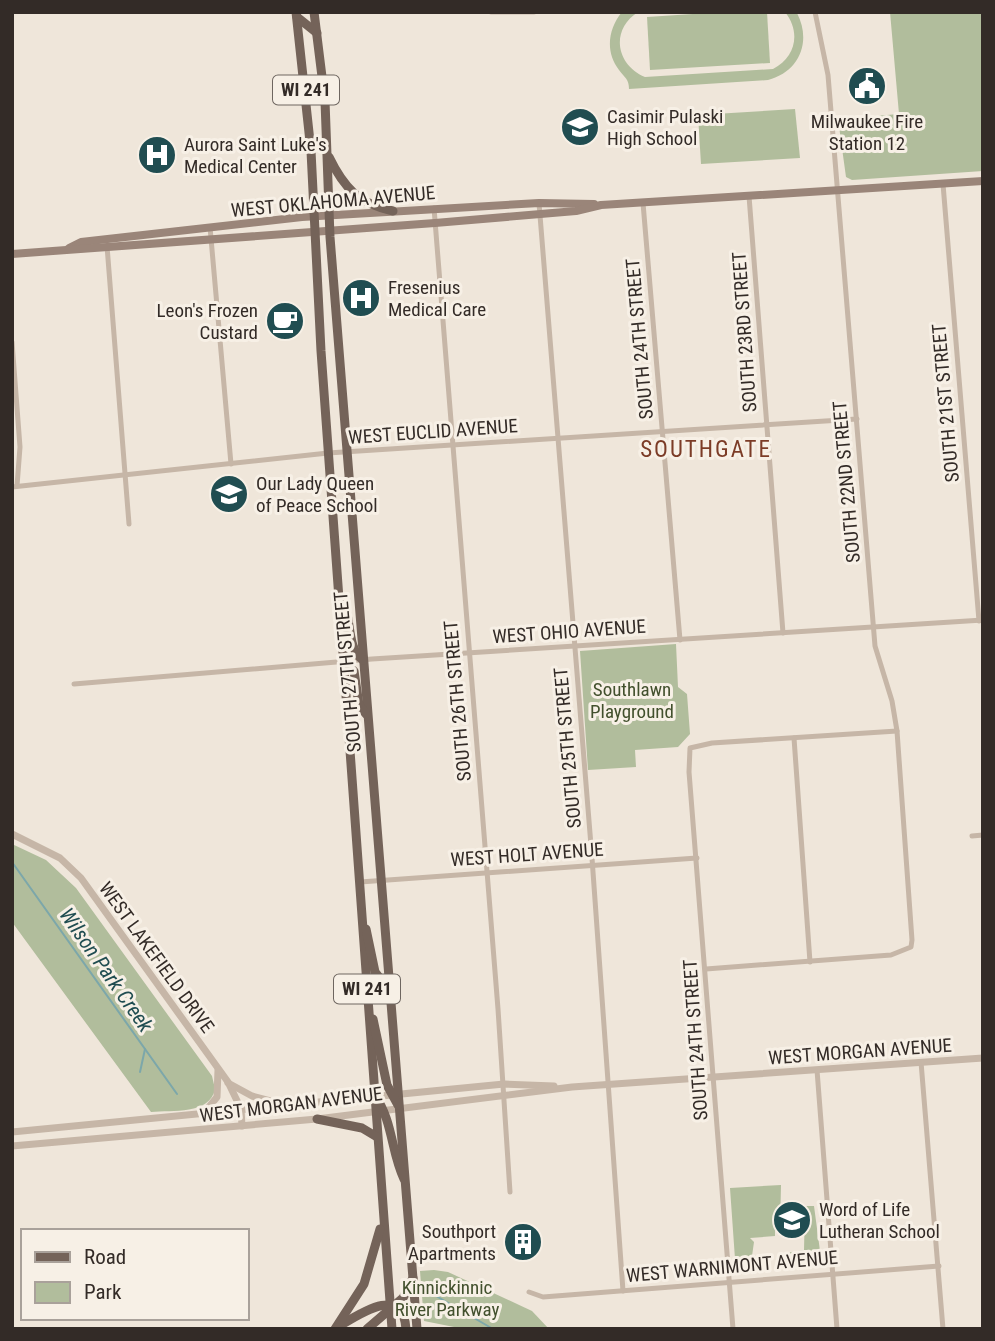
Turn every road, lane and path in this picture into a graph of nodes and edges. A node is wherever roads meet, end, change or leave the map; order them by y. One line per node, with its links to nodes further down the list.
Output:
1 (314, 12): 6 (main road, SOUTH 27TH STREET / WI 241)
2 (491, 12): 3 (street)
3 (534, 12)
4 (815, 12): 10 (street, SOUTH 22ND STREET)
5 (297, 15): 6 (main road); 19 (main road, SOUTH 27TH STREET / WI 241)
6 (317, 33): 7 (main road, SOUTH 27TH STREET / WI 241)
7 (328, 155): 16 (main road); 18 (main road, SOUTH 27TH STREET / WI 241)
8 (983, 181): 9 (main road, WEST OKLAHOMA AVENUE)
9 (943, 184): 10 (main road, WEST OKLAHOMA AVENUE); 44 (street, SOUTH 21ST STREET)
10 (838, 190): 11 (main road, WEST OKLAHOMA AVENUE); 32 (street, SOUTH 22ND STREET)
11 (749, 196): 13 (main road, WEST OKLAHOMA AVENUE); 33 (street, SOUTH 23RD STREET)
12 (539, 203): 14 (main road, WEST OKLAHOMA AVENUE); 15 (main road, WEST OKLAHOMA AVENUE); 17 (street, SOUTH 25TH STREET)
13 (643, 203): 14 (main road, WEST OKLAHOMA AVENUE); 34 (street, SOUTH 24TH STREET)
14 (601, 205): 17 (main road, WEST OKLAHOMA AVENUE)
15 (434, 208): 16 (main road, WEST OKLAHOMA AVENUE); 21 (street, SOUTH 26TH STREET)
16 (393, 211): 18 (main road, WEST OKLAHOMA AVENUE)
17 (540, 214): 21 (main road, WEST OKLAHOMA AVENUE); 35 (street, SOUTH 25TH STREET)
18 (329, 215): 19 (main road, WEST OKLAHOMA AVENUE); 23 (main road, SOUTH 27TH STREET / WI 241)
19 (314, 216): 20 (main road, WEST OKLAHOMA AVENUE); 24 (main road, SOUTH 27TH STREET / WI 241)
20 (249, 223): 22 (main road, WEST OKLAHOMA AVENUE); 25 (main road)
21 (435, 223): 23 (main road, WEST OKLAHOMA AVENUE); 36 (street, SOUTH 26TH STREET)
22 (210, 227): 26 (street); 27 (main road, WEST OKLAHOMA AVENUE)
23 (329, 229): 24 (main road, WEST OKLAHOMA AVENUE); 30 (main road, SOUTH 27TH STREET / WI 241)
24 (314, 230): 25 (main road, WEST OKLAHOMA AVENUE); 31 (main road, SOUTH 27TH STREET / WI 241)
25 (250, 236): 26 (main road, WEST OKLAHOMA AVENUE)
26 (211, 240): 27 (main road, WEST OKLAHOMA AVENUE); 39 (street)
27 (107, 244): 28 (main road, WEST OKLAHOMA AVENUE); 40 (street)
28 (12, 254)
29 (12, 342): 41 (street)
30 (341, 350): 31 (main road); 37 (main road, SOUTH 27TH STREET / WI 241)
31 (321, 351): 38 (main road, SOUTH 27TH STREET / WI 241)
32 (857, 419): 33 (street, WEST EUCLID AVENUE); 45 (street, SOUTH 22ND STREET)
33 (766, 425): 34 (street, WEST EUCLID AVENUE); 46 (street, SOUTH 23RD STREET)
34 (663, 432): 35 (street, WEST EUCLID AVENUE); 47 (street, SOUTH 24TH STREET)
35 (558, 439): 36 (street, WEST EUCLID AVENUE); 48 (street, SOUTH 25TH STREET)
36 (453, 445): 37 (street, WEST EUCLID AVENUE); 49 (street, SOUTH 26TH STREET)
37 (347, 452): 38 (street, WEST EUCLID AVENUE); 50 (main road, SOUTH 27TH STREET / WI 241)
38 (328, 453): 39 (street, WEST EUCLID AVENUE); 43 (main road, SOUTH 27TH STREET / WI 241)
39 (231, 464): 40 (street, WEST EUCLID AVENUE)
40 (126, 475): 41 (street, WEST EUCLID AVENUE); 42 (street)
41 (14, 487)
42 (129, 524)
43 (340, 593): 50 (main road); 51 (main road, SOUTH 27TH STREET / WI 241)
44 (981, 620): 45 (street, WEST OHIO AVENUE)
45 (873, 628): 46 (street, WEST OHIO AVENUE); 54 (street, SOUTH 22ND STREET)
46 (783, 633): 47 (street, WEST OHIO AVENUE)
47 (680, 640): 48 (street, WEST OHIO AVENUE)
48 (574, 647): 49 (street, WEST OHIO AVENUE); 62 (street, SOUTH 25TH STREET)
49 (469, 653): 50 (street, WEST OHIO AVENUE); 63 (street, SOUTH 26TH STREET)
50 (363, 660): 51 (street, WEST OHIO AVENUE); 53 (main road, SOUTH 27TH STREET / WI 241)
51 (345, 663): 52 (street, WEST OHIO AVENUE); 53 (main road); 56 (main road, SOUTH 27TH STREET / WI 241)
52 (74, 684)
53 (368, 716): 57 (main road, SOUTH 27TH STREET / WI 241)
54 (897, 731): 55 (street); 67 (street, SOUTH 22ND STREET)
55 (793, 738): 61 (street, SOUTH 24TH STREET); 67 (street)
56 (355, 802): 57 (main road); 65 (main road, SOUTH 27TH STREET / WI 241)
57 (375, 812): 64 (main road, SOUTH 27TH STREET / WI 241)
58 (12, 834): 73 (street, WEST LAKEFIELD DRIVE)
59 (983, 835): 60 (street)
60 (972, 836)
61 (697, 858): 62 (street, WEST HOLT AVENUE); 68 (street, SOUTH 24TH STREET)
62 (593, 866): 63 (street, WEST HOLT AVENUE); 78 (street, SOUTH 25TH STREET)
63 (487, 874): 64 (street, WEST HOLT AVENUE); 77 (street, SOUTH 26TH STREET)
64 (380, 880): 65 (street, WEST HOLT AVENUE); 69 (main road, SOUTH 27TH STREET / WI 241)
65 (360, 882): 66 (main road, SOUTH 27TH STREET / WI 241)
66 (362, 917): 69 (main road); 70 (main road, SOUTH 27TH STREET / WI 241)
67 (810, 961): 68 (street)
68 (706, 969): 75 (street, SOUTH 24TH STREET)
69 (388, 981): 80 (main road, SOUTH 27TH STREET / WI 241)
70 (367, 997): 80 (main road); 81 (main road, SOUTH 27TH STREET / WI 241)
71 (983, 1058): 72 (street, WEST MORGAN AVENUE)
72 (921, 1062): 74 (street, WEST MORGAN AVENUE); 96 (street)
73 (218, 1070): 76 (street, WEST LAKEFIELD DRIVE); 87 (street)
74 (817, 1070): 75 (street, WEST MORGAN AVENUE); 97 (street)
75 (713, 1077): 78 (street, WEST MORGAN AVENUE); 99 (street, SOUTH 24TH STREET)
76 (228, 1082): 83 (street); 85 (street, WEST LAKEFIELD DRIVE)
77 (503, 1084): 79 (street, WEST MORGAN AVENUE); 80 (street, WEST MORGAN AVENUE); 82 (street, SOUTH 26TH STREET)
78 (608, 1084): 79 (street, WEST MORGAN AVENUE); 100 (street, SOUTH 25TH STREET)
79 (572, 1087): 82 (street, WEST MORGAN AVENUE)
80 (394, 1094): 81 (street, WEST MORGAN AVENUE); 84 (main road)
81 (375, 1096): 83 (street, WEST MORGAN AVENUE); 86 (main road)
82 (505, 1098): 84 (street, WEST MORGAN AVENUE); 94 (street, SOUTH 26TH STREET)
83 (287, 1105): 85 (street, WEST MORGAN AVENUE)
84 (400, 1107): 86 (street, WEST MORGAN AVENUE); 93 (main road)
85 (241, 1109): 87 (street, WEST MORGAN AVENUE); 89 (street, WEST LAKEFIELD DRIVE)
86 (380, 1109): 88 (street, WEST MORGAN AVENUE); 91 (main road); 93 (main road)
87 (203, 1114): 90 (street, WEST MORGAN AVENUE)
88 (317, 1119): 89 (street, WEST MORGAN AVENUE); 91 (main road)
89 (242, 1126): 92 (street, WEST MORGAN AVENUE)
90 (12, 1132)
91 (377, 1137): 95 (main road)
92 (12, 1146)
93 (406, 1184): 98 (main road)
94 (510, 1192)
95 (382, 1220): 102 (main road); 103 (main road)
96 (939, 1266): 97 (street, WEST WARNIMONT AVENUE); 110 (street)
97 (833, 1274): 99 (street, WEST WARNIMONT AVENUE); 109 (street)
98 (414, 1276): 102 (main road); 107 (main road)
99 (730, 1282): 100 (street, WEST WARNIMONT AVENUE); 108 (street, SOUTH 24TH STREET)
100 (623, 1291): 101 (street, WEST WARNIMONT AVENUE)
101 (529, 1292)
102 (392, 1307): 103 (main road); 104 (main road); 105 (main road); 106 (main road)
103 (335, 1329)
104 (367, 1329)
105 (392, 1329)
106 (406, 1329)
107 (417, 1329)
108 (733, 1329)
109 (837, 1329)
110 (943, 1329)

